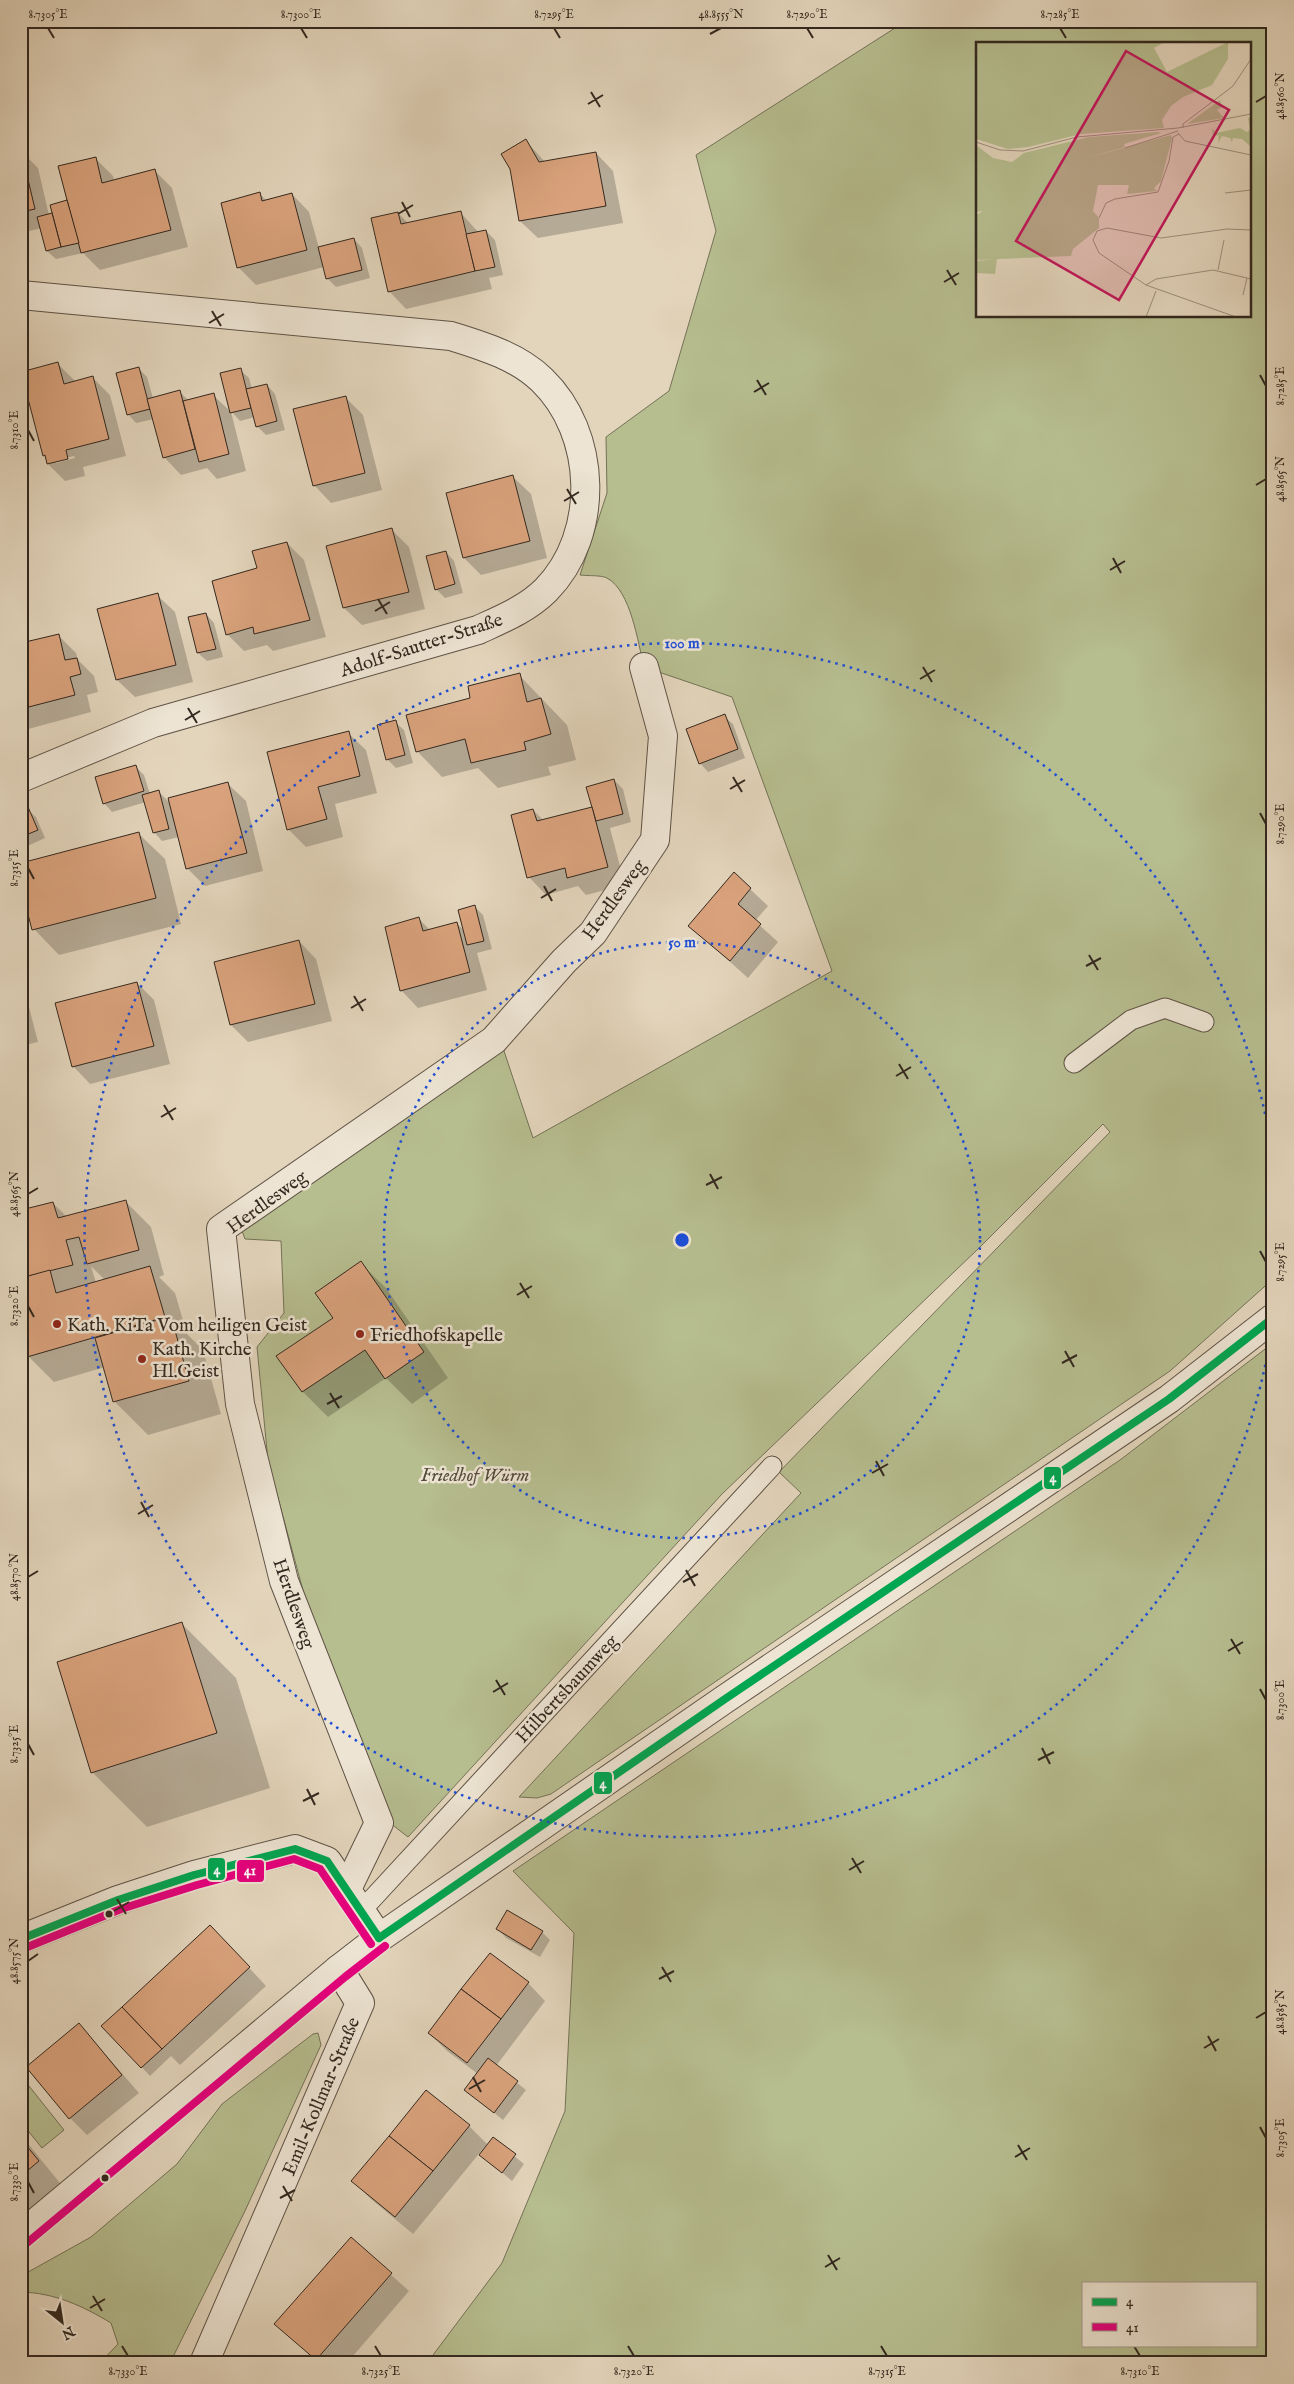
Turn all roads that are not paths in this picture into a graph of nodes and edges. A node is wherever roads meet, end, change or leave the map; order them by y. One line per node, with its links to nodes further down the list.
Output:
1 (21, 295): 3 (street, Adolf-Sautter-Straße)
2 (644, 667): 8 (street, Herdlesweg)
3 (21, 778)
4 (1204, 1022): 5 (lane)
5 (1074, 1063)
6 (1273, 1318): 9 (street)
7 (772, 1466): 8 (lane, Hilbertsbaumweg)
8 (354, 1900): 9 (street); 10 (street)
9 (379, 1938): 11 (street)
10 (21, 1939)
11 (339, 1968): 12 (street); 13 (street, Emil-Kollmar-Straße)
12 (21, 2235)
13 (204, 2363)

